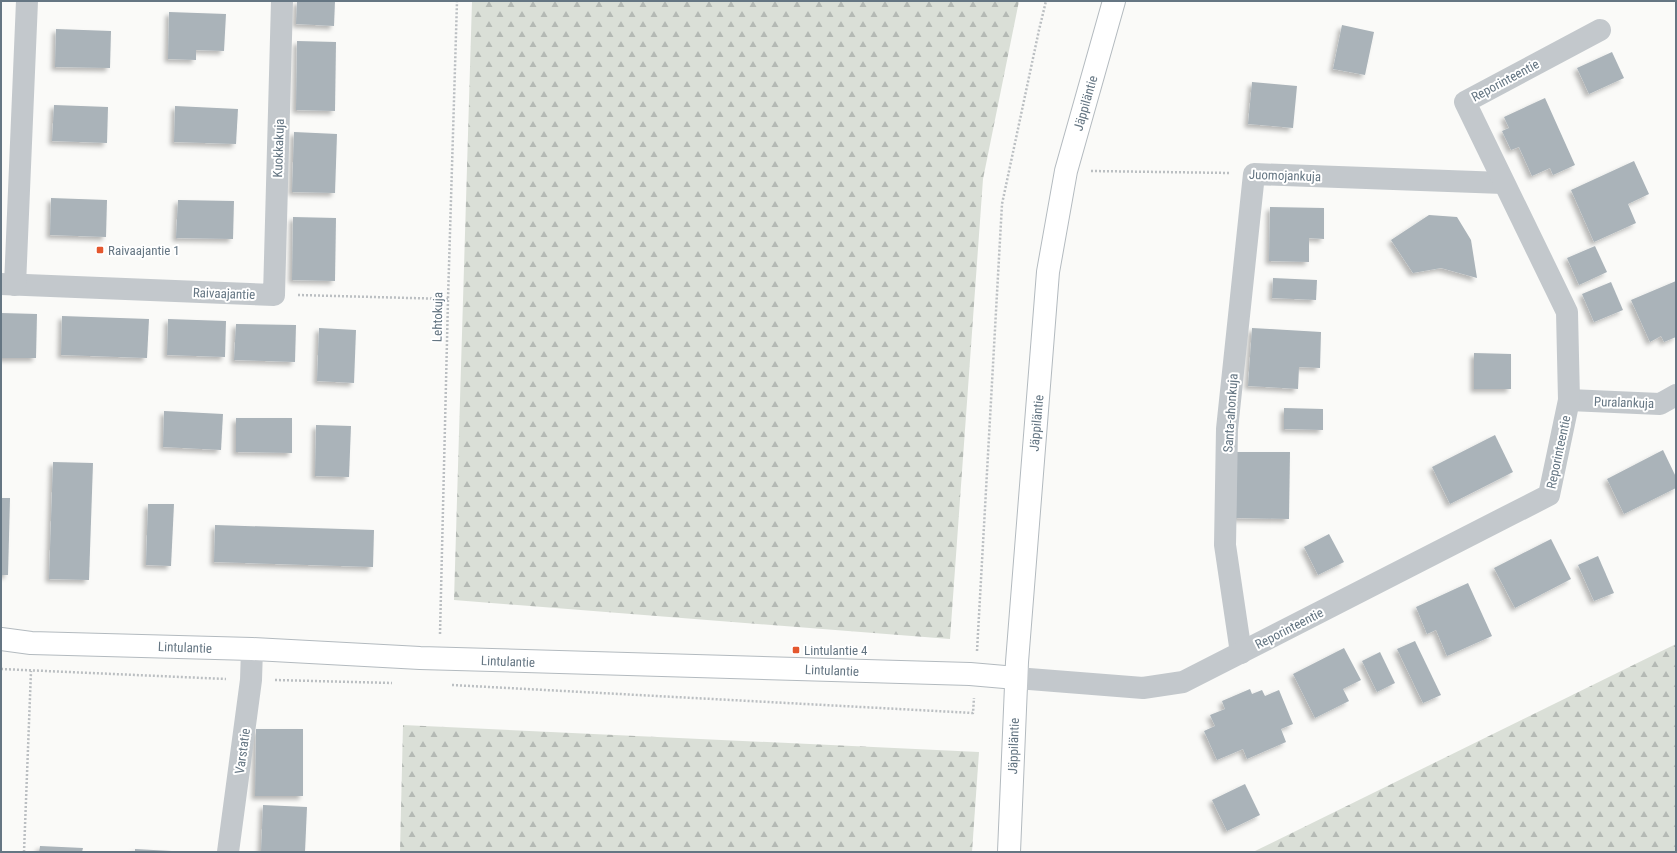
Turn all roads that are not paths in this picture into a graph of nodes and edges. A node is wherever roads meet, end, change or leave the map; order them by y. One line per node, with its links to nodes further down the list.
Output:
1 (27, 1): 7 (street)
2 (282, 1): 8 (street, Kuokkakuja)
3 (1114, 1): 14 (street, Jäppiläntie)
4 (1600, 30): 6 (street, Reporinteentie)
5 (1254, 174): 6 (street, Juomojankuja); 13 (street, Santa-ahonkuja)
6 (1503, 183): 10 (street, Reporinteentie)
7 (8, 284): 8 (street, Raivaajantie)
8 (274, 295)
9 (1676, 395): 10 (street, Puralankuja)
10 (1569, 400): 13 (street, Reporinteentie)
11 (1, 639): 12 (street, Lintulantie)
12 (252, 649): 14 (street, Lintulantie); 15 (street, Varstatie)
13 (1242, 653): 14 (street, Reporinteentie)
14 (1016, 678): 16 (street, Jäppiläntie)
15 (228, 852)
16 (1009, 852)

